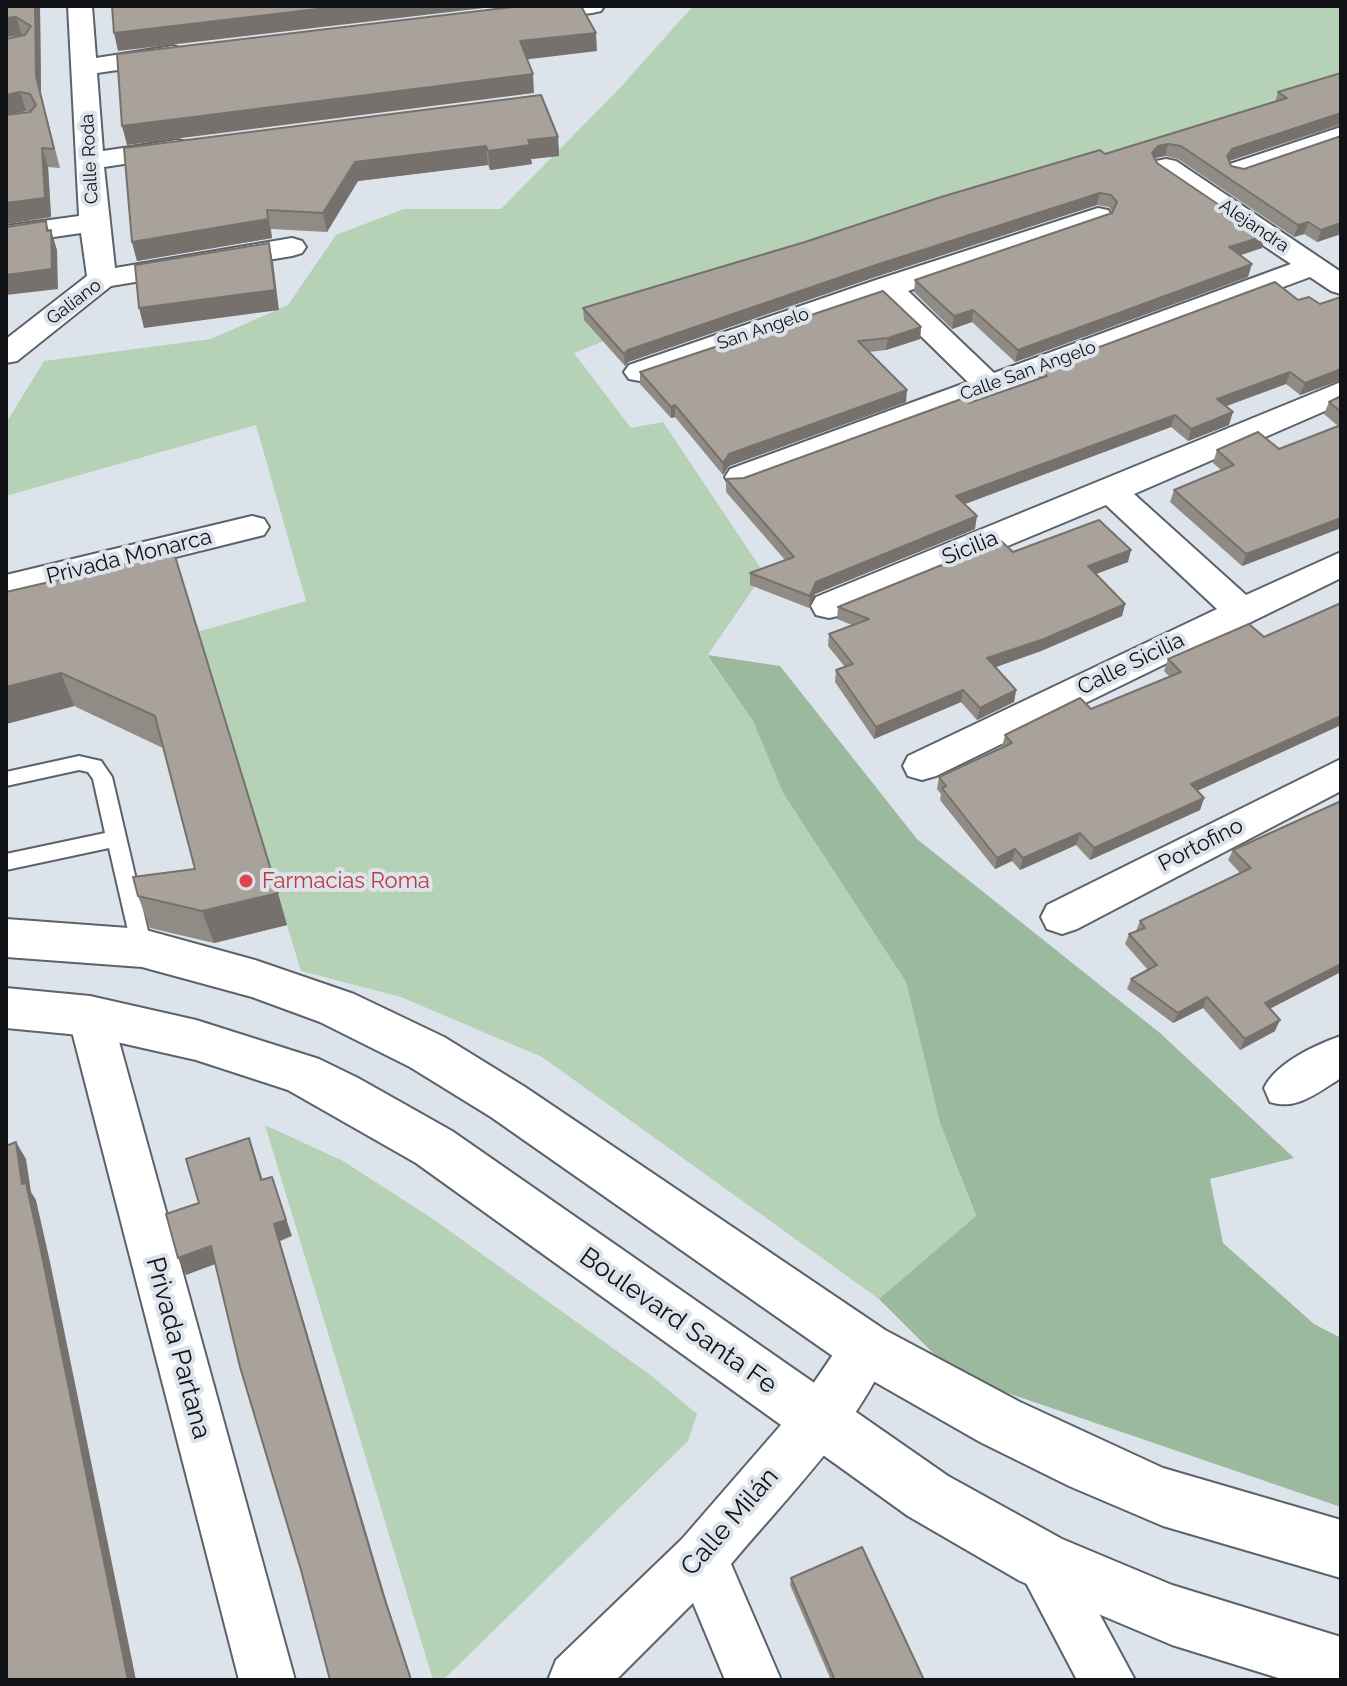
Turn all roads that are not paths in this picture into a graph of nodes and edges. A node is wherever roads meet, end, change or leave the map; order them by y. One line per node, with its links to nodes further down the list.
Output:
1 (80, 6): 5 (street, Calle Roda)
2 (592, 6): 3 (street)
3 (497, 17)
4 (196, 51): 5 (street)
5 (86, 67): 8 (street, Calle Roda)
6 (1341, 135): 10 (street)
7 (210, 144): 8 (street)
8 (89, 161): 12 (street, Calle Roda)
9 (1166, 167): 15 (street, Alejandra)
10 (1240, 170)
11 (1098, 216): 17 (street, San Angelo)
12 (94, 223): 13 (street, Calle Roda); 16 (street)
13 (6, 235)
14 (292, 247): 16 (street, Galiano)
15 (1331, 275): 20 (street, Calle San Angelo)
16 (102, 279): 18 (street, Galiano)
17 (886, 286): 19 (street, San Angelo); 20 (street)
18 (6, 354)
19 (640, 372)
20 (989, 385): 22 (street, Calle San Angelo)
21 (1341, 392): 23 (street, Sicilia)
22 (742, 477)
23 (1111, 491): 27 (street, Sicilia); 28 (street)
24 (252, 527): 26 (street, Privada Monarca)
25 (1341, 564): 28 (street, Calle Sicilia)
26 (6, 587)
27 (829, 606)
28 (1241, 611): 29 (street, Calle Sicilia)
29 (922, 766)
30 (1341, 774): 34 (street, Portofino)
31 (6, 779): 32 (lane)
32 (115, 839): 33 (lane); 36 (lane)
33 (6, 862)
34 (1062, 917)
35 (6, 938): 36 (main road)
36 (142, 948): 41 (main road)
37 (6, 1008): 38 (main road, Boulevard Santa Fe)
38 (90, 1016): 42 (main road, Boulevard Santa Fe); 47 (street, Privada Partana)
39 (1341, 1055): 40 (street)
40 (1286, 1088)
41 (866, 1348): 42 (street, Calle Milán); 43 (main road)
42 (818, 1421): 44 (street, Calle Milán); 45 (main road, Boulevard Santa Fe)
43 (1341, 1549)
44 (701, 1558): 48 (street, Calle Milán); 49 (street)
45 (1041, 1560): 46 (main road, Boulevard Santa Fe); 50 (street)
46 (1341, 1667)
47 (267, 1680)
48 (576, 1680)
49 (753, 1680)
50 (1107, 1680)

